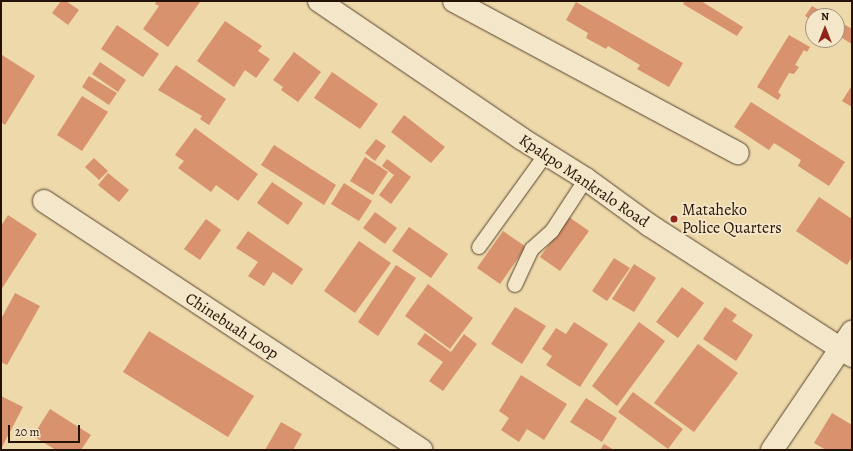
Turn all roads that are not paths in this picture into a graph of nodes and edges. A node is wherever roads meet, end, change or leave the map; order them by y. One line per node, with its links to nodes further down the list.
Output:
1 (319, 1): 4 (street, Kpakpo Mankralo Road)
2 (454, 1): 3 (street)
3 (738, 153)
4 (546, 154): 5 (street, Kpakpo Mankralo Road); 7 (lane)
5 (586, 179): 8 (lane); 9 (street, Kpakpo Mankralo Road)
6 (44, 201): 10 (street, Chinebuah Loop)
7 (479, 247)
8 (515, 285)
9 (848, 345): 11 (street)
10 (421, 450)
11 (772, 450)

